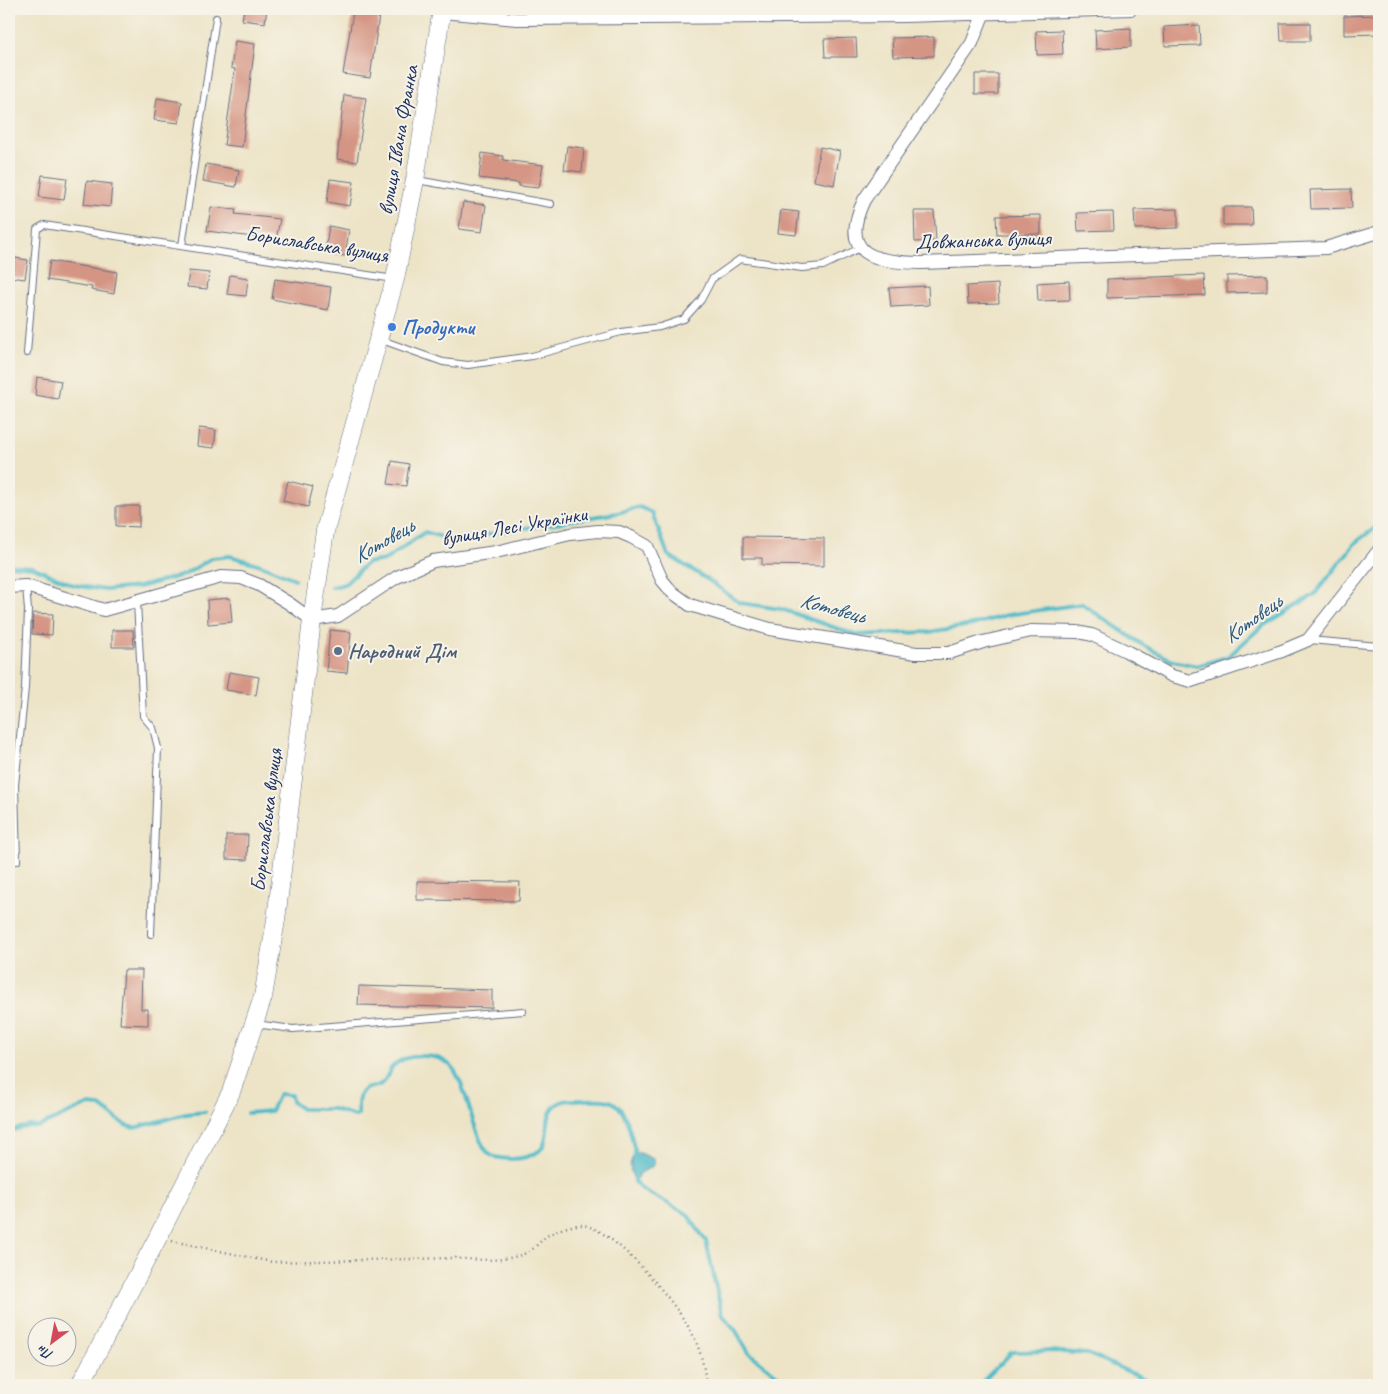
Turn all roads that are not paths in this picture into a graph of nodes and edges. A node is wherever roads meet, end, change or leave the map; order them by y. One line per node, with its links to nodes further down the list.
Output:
1 (1131, 9): 4 (street)
2 (442, 10): 3 (street); 6 (main road, вулиця Івана Франка)
3 (906, 12): 4 (street)
4 (983, 15): 10 (street)
5 (216, 18): 9 (lane)
6 (415, 180): 7 (lane); 11 (main road, вулиця Івана Франка)
7 (551, 204)
8 (1379, 232): 10 (street, Довжанська вулиця)
9 (182, 246): 11 (lane, Бориславська вулиця); 13 (lane, Бориславська вулиця)
10 (860, 248): 12 (lane)
11 (395, 279): 12 (main road, Бориславська вулиця)
12 (379, 339): 18 (main road, Бориславська вулиця)
13 (27, 353)
14 (1379, 550): 19 (street, вулиця Лесі Українки)
15 (26, 586): 16 (street); 17 (street); 21 (lane)
16 (9, 587)
17 (137, 602): 18 (street); 22 (lane)
18 (312, 620): 19 (street, вулиця Лесі Українки); 24 (main road, Бориславська вулиця)
19 (1308, 640): 20 (lane, вулиця Лесі Українки)
20 (1379, 646)
21 (17, 861)
22 (151, 934)
23 (522, 1011): 24 (lane)
24 (255, 1024): 25 (main road, Бориславська вулиця)
25 (80, 1385)

